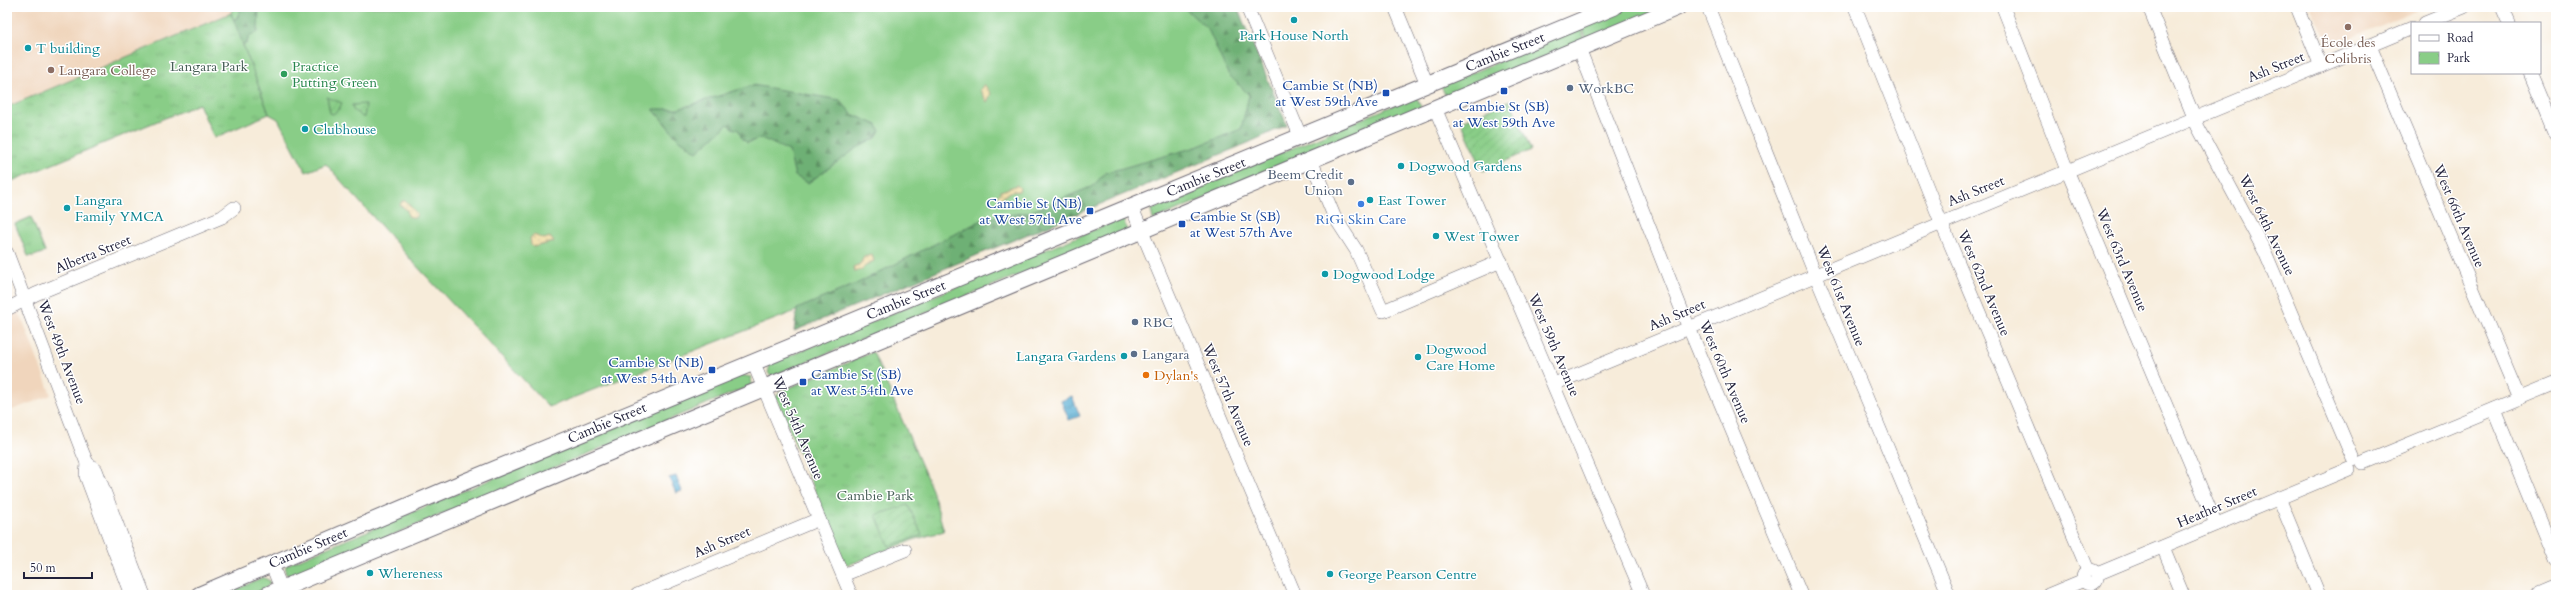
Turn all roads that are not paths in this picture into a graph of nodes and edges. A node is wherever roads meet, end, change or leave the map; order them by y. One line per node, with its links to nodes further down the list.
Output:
1 (1247, 7): 22 (street)
2 (1395, 7): 19 (street, West 59th Avenue)
3 (1614, 7): 19 (main road, Cambie Street)
4 (1678, 7): 16 (main road, Cambie Street)
5 (1708, 7): 31 (street, West 61st Avenue)
6 (1855, 7): 27 (street, West 62nd Avenue)
7 (2003, 7): 24 (street, West 63rd Avenue)
8 (2149, 7): 20 (street, West 64th Avenue)
9 (2297, 7): 17 (street)
10 (2464, 7): 12 (street)
11 (2502, 7): 13 (street)
12 (2427, 22)
13 (2509, 22)
14 (2411, 28): 15 (street, Ash Street)
15 (2370, 46): 17 (street, Ash Street); 39 (street, West 66th Avenue)
16 (1579, 48): 19 (main road, Cambie Street); 34 (street, West 60th Avenue)
17 (2321, 66): 20 (street, Ash Street)
18 (2530, 74): 21 (street)
19 (1433, 100): 22 (main road, Cambie Street); 23 (main road, Cambie Street); 30 (street, West 59th Avenue)
20 (2194, 118): 24 (street, Ash Street); 42 (street, West 64th Avenue)
21 (2556, 135)
22 (1301, 138): 26 (main road, Cambie Street)
23 (1311, 160): 28 (main road, Cambie Street); 30 (street)
24 (2067, 170): 27 (street, Ash Street); 45 (street, West 63rd Avenue)
25 (234, 208): 32 (street, Alberta Street)
26 (1132, 208): 28 (street, West 57th Avenue); 35 (main road, Cambie Street)
27 (1941, 222): 31 (street, Ash Street); 51 (street, West 62nd Avenue)
28 (1141, 231): 38 (main road, Cambie Street); 60 (street, West 57th Avenue)
29 (7, 253): 32 (street, West 49th Avenue)
30 (1501, 261): 37 (street, West 59th Avenue)
31 (1815, 274): 34 (street, Ash Street); 63 (street, West 61st Avenue)
32 (25, 300): 33 (street, Alberta Street); 41 (street, West 49th Avenue)
33 (7, 309)
34 (1689, 327): 37 (street, Ash Street); 62 (street, West 60th Avenue)
35 (753, 362): 38 (street, West 54th Avenue); 49 (main road, Cambie Street)
36 (2556, 383): 39 (street, Heather Street)
37 (1554, 384): 61 (street, West 59th Avenue)
38 (764, 388): 44 (street, West 54th Avenue); 53 (main road, Cambie Street)
39 (2519, 398): 40 (street, Heather Street)
40 (2494, 409): 42 (street, Heather Street); 48 (street)
41 (87, 463): 55 (street, West 49th Avenue); 56 (street, West 49th Avenue)
42 (2355, 464): 43 (street, Heather Street)
43 (2279, 498): 45 (street, Heather Street); 66 (street)
44 (819, 519): 50 (street, West 54th Avenue); 58 (street, Ash Street)
45 (2216, 524): 46 (street, Heather Street)
46 (2163, 547): 51 (street, Heather Street); 65 (street)
47 (905, 550): 50 (street)
48 (2556, 560)
49 (272, 563): 53 (street); 54 (main road, Cambie Street)
50 (843, 575): 59 (street, West 54th Avenue)
51 (2090, 575): 64 (street, Heather Street)
52 (2556, 587): 67 (street)
53 (283, 592): 57 (main road, Cambie Street)
54 (204, 594)
55 (131, 595)
56 (144, 595)
57 (266, 595)
58 (637, 595)
59 (851, 595)
60 (1294, 595)
61 (1643, 595)
62 (1801, 595)
63 (1949, 595)
64 (2048, 595)
65 (2183, 595)
66 (2319, 595)
67 (2537, 595)

